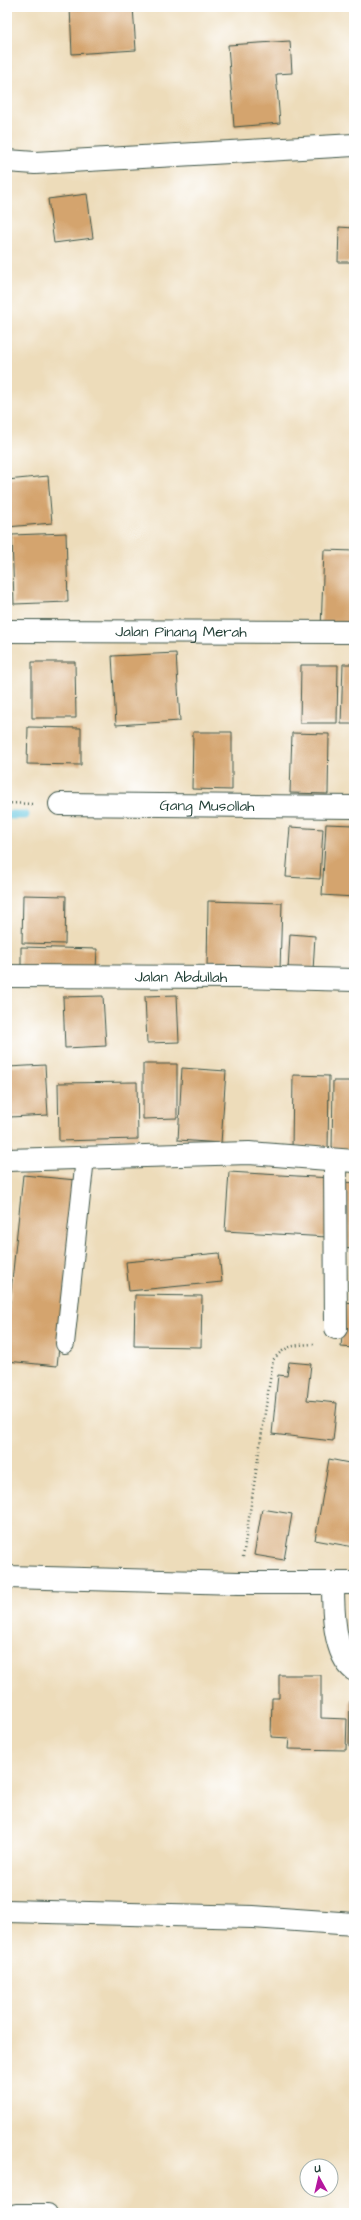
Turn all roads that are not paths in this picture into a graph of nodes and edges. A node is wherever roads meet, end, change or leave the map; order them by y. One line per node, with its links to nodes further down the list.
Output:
1 (354, 146): 2 (street)
2 (7, 161)
3 (7, 631): 4 (street, Jalan Pinang Merah)
4 (354, 632)
5 (60, 804): 6 (street, Gang Musollah)
6 (354, 807)
7 (7, 976): 8 (street, Jalan Abdullah)
8 (354, 980)
9 (85, 1158): 10 (street); 11 (street); 13 (lane)
10 (7, 1160)
11 (345, 1160): 12 (street)
12 (336, 1328)
13 (65, 1344)
14 (7, 1577): 15 (street)
15 (333, 1583): 16 (street); 17 (street)
16 (354, 1583)
17 (354, 1670)
18 (7, 1911): 19 (street)
19 (354, 1924)
20 (16, 2213): 21 (lane)
21 (48, 2213)

